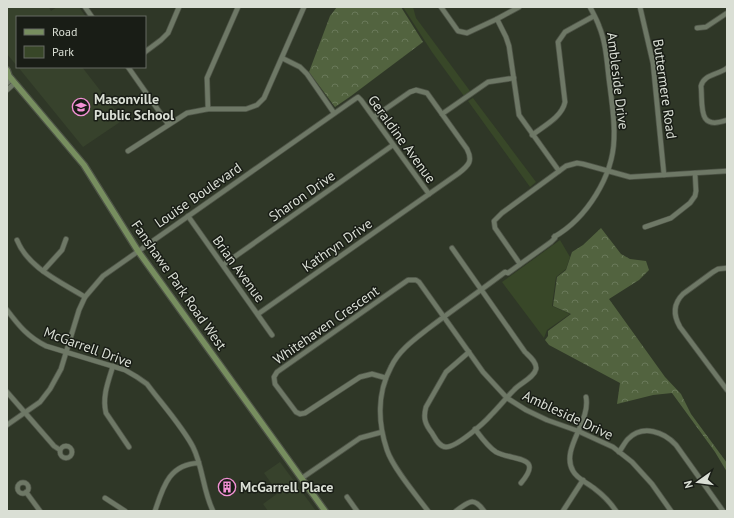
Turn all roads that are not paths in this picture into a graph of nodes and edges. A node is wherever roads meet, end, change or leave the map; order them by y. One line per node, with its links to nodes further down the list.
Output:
1 (179, 7): 12 (street)
2 (238, 7): 21 (street)
3 (304, 7): 13 (street)
4 (441, 7): 10 (street)
5 (520, 7): 10 (street)
6 (590, 7): 9 (street, Ambleside Drive)
7 (640, 7): 34 (street, Buttermere Road)
8 (727, 13): 11 (street)
9 (594, 16): 27 (street); 30 (street, Ambleside Drive)
10 (497, 19): 17 (street)
11 (697, 28)
12 (146, 51)
13 (282, 58): 21 (street); 22 (street)
14 (129, 68): 26 (street)
15 (727, 68): 25 (street)
16 (7, 70): 18 (main road, Fanshawe Park Road West)
17 (514, 78): 23 (street); 27 (street)
18 (10, 79): 19 (street); 41 (main road, Fanshawe Park Road West)
19 (7, 90)
20 (358, 97): 22 (street, Louise Boulevard); 24 (street, Geraldine Avenue)
21 (208, 109): 26 (street)
22 (334, 113): 36 (street, Louise Boulevard)
23 (442, 114): 24 (street); 35 (street, Kathryn Drive)
24 (374, 117): 28 (street, Geraldine Avenue)
25 (727, 120)
26 (168, 124): 29 (street)
27 (532, 134): 31 (street)
28 (394, 145): 35 (street, Geraldine Avenue); 43 (street, Sharon Drive)
29 (128, 151)
30 (607, 170): 31 (street); 34 (street); 42 (street, Ambleside Drive)
31 (559, 171): 42 (street)
32 (727, 171): 33 (street)
33 (695, 173): 34 (street); 37 (street)
34 (664, 175)
35 (429, 194): 49 (street, Kathryn Drive)
36 (188, 216): 41 (street, Louise Boulevard); 43 (street, Brian Avenue)
37 (645, 227)
38 (66, 239): 45 (street)
39 (17, 240): 45 (street)
40 (452, 248): 46 (street)
41 (138, 251): 47 (street, Louise Boulevard); 69 (main road, Fanshawe Park Road West)
42 (520, 263): 46 (street, Ambleside Drive)
43 (223, 265): 49 (street, Brian Avenue)
44 (727, 268): 56 (street)
45 (43, 270): 47 (street)
46 (481, 290): 50 (street, Ambleside Drive); 59 (street)
47 (85, 296): 52 (street, Louise Boulevard)
48 (7, 310): 52 (street, McGarrell Drive)
49 (258, 314): 51 (street, Brian Avenue)
50 (444, 316): 53 (street, Ambleside Drive); 55 (street, Ambleside Drive); 55 (street, Whitehaven Crescent)
51 (272, 335)
52 (66, 352): 54 (street, McGarrell Drive); 60 (street, Louise Boulevard)
53 (470, 352): 59 (street, Ambleside Drive); 62 (street)
54 (113, 366): 65 (street); 68 (street, McGarrell Drive)
55 (386, 378): 63 (street, Ambleside Drive)
56 (727, 390)
57 (7, 392): 60 (street)
58 (586, 397): 64 (street)
59 (507, 398): 62 (street); 64 (street, Ambleside Drive)
60 (25, 414): 61 (street, Louise Boulevard); 66 (street)
61 (7, 425)
62 (475, 429): 71 (street)
63 (382, 432): 69 (street); 81 (street, Ambleside Drive)
64 (578, 432): 67 (street, Ambleside Drive); 70 (street)
65 (129, 447)
66 (60, 450)
67 (619, 452): 86 (street, Ambleside Drive); 87 (street)
68 (199, 463): 77 (street); 78 (street, McGarrell Drive)
69 (302, 478): 79 (main road, Fanshawe Park Road West)
70 (583, 480): 84 (street); 85 (street)
71 (521, 483)
72 (26, 492): 75 (street)
73 (347, 497): 80 (street)
74 (105, 498): 76 (street)
75 (40, 511)
76 (125, 511)
77 (155, 511)
78 (214, 511)
79 (325, 511)
80 (357, 511)
81 (428, 511)
82 (456, 511): 83 (street)
83 (484, 511)
84 (563, 511)
85 (616, 511)
86 (671, 511)
87 (722, 511)

